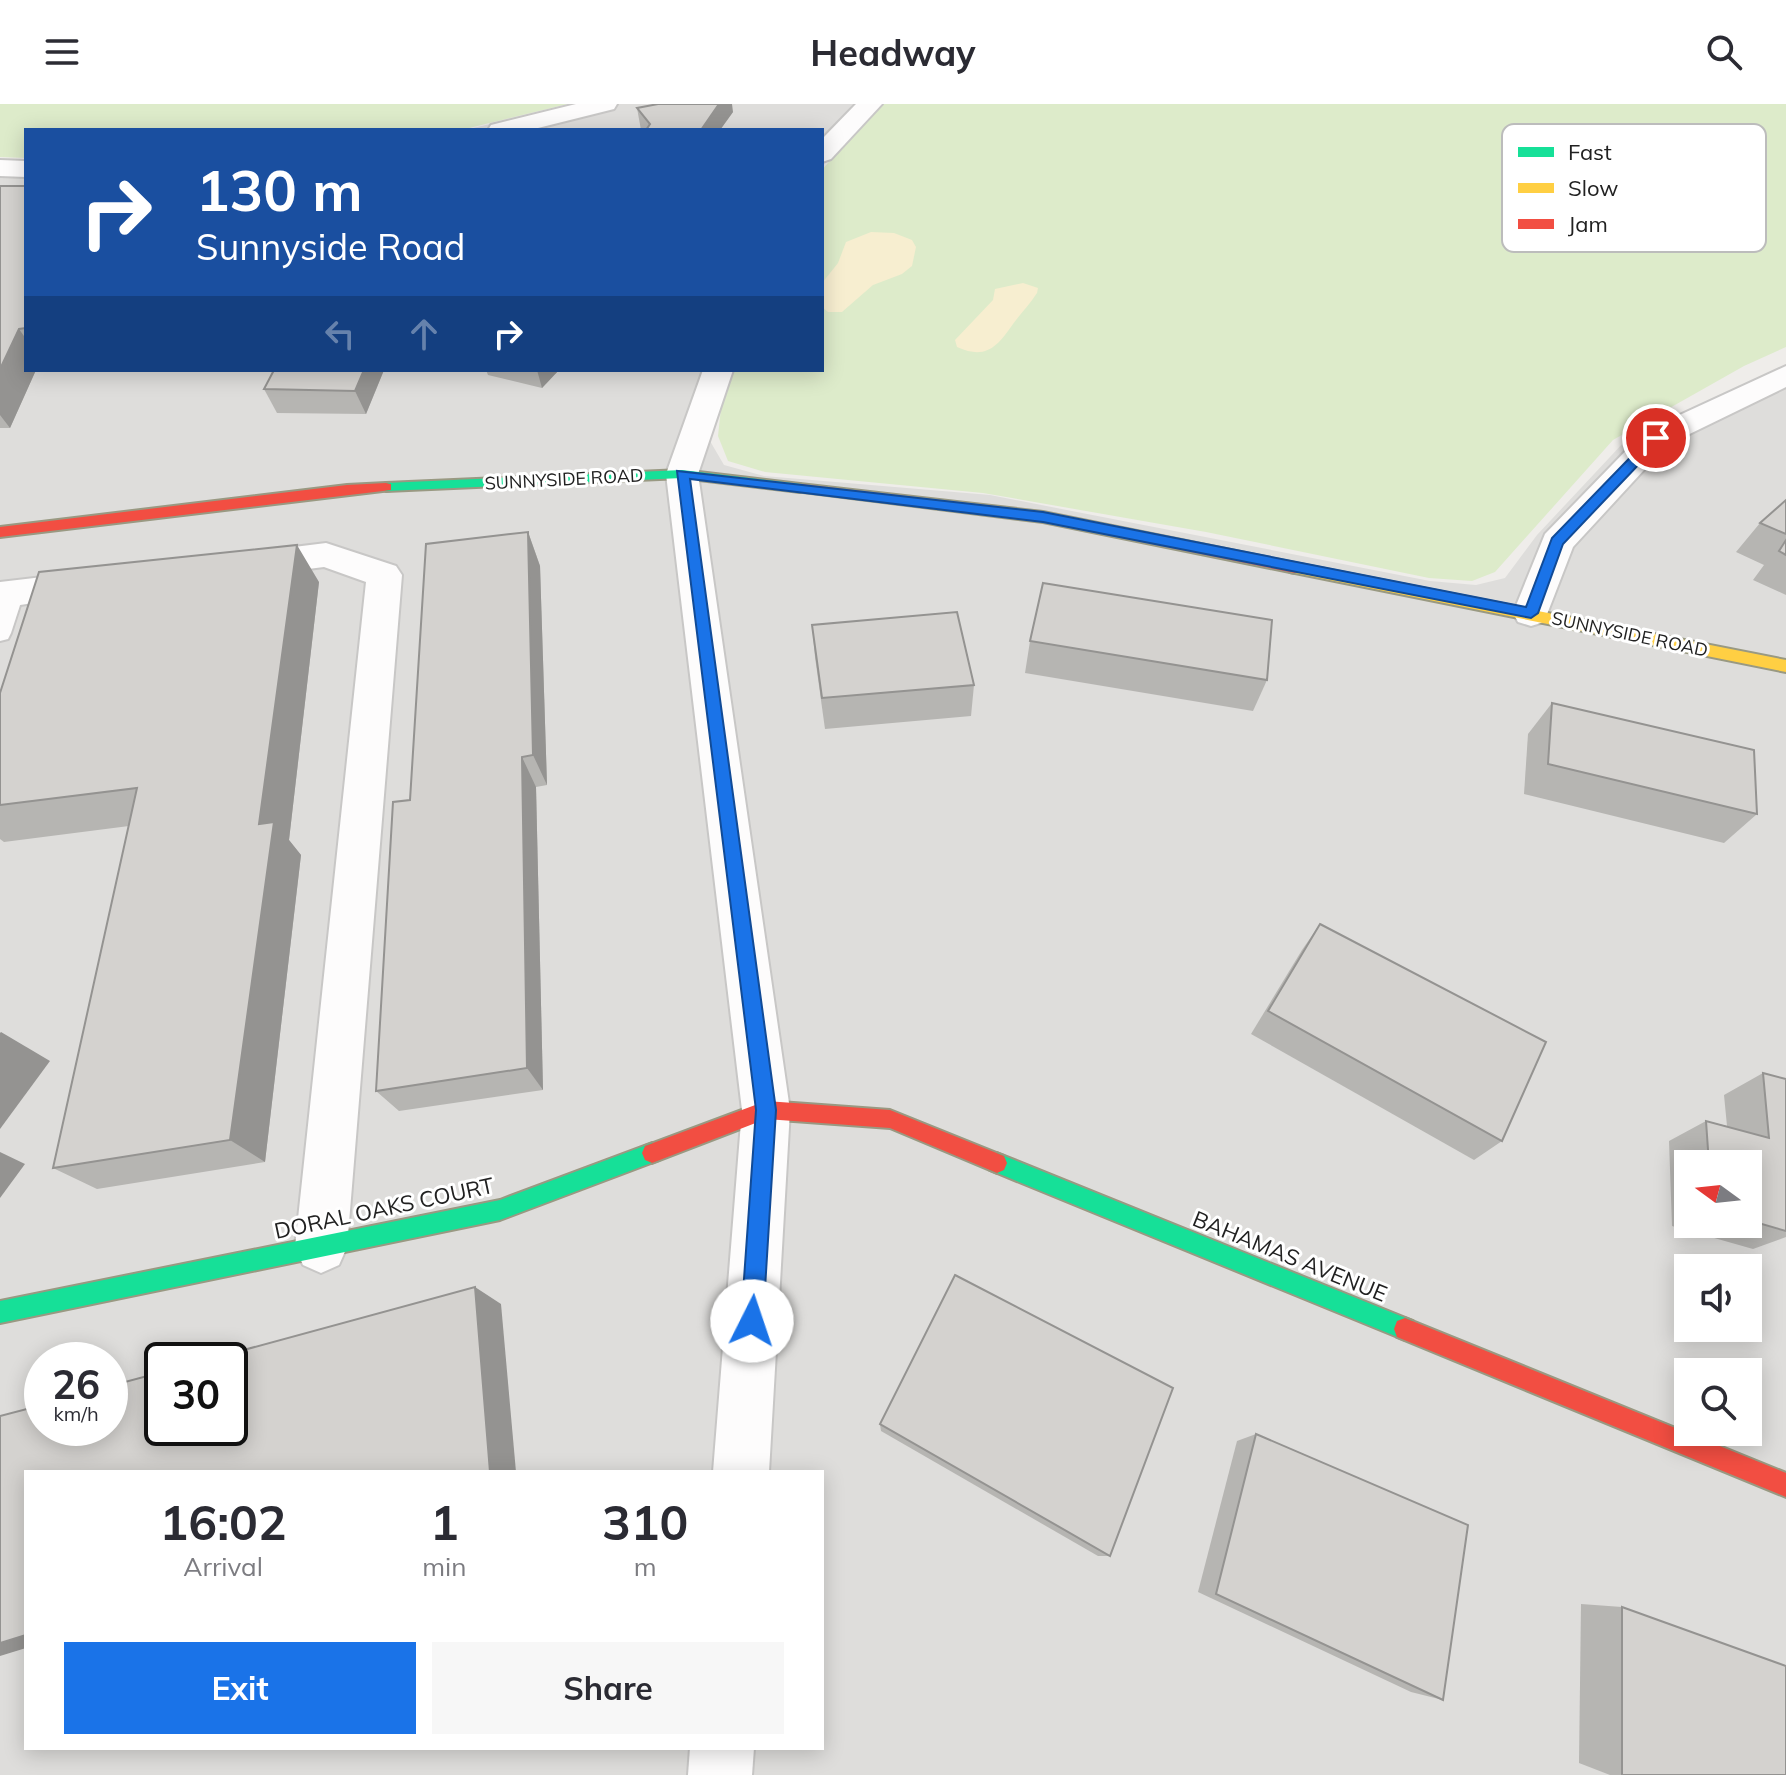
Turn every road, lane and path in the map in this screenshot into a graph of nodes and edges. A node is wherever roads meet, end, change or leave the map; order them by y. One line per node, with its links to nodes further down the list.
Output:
1 (605, 104): 3 (street)
2 (870, 104): 4 (street)
3 (508, 128)
4 (824, 152)
5 (0, 168): 6 (street)
6 (24, 169)
7 (717, 372): 9 (street)
8 (1786, 375): 14 (street)
9 (682, 474): 10 (street, SUNNYSIDE ROAD); 14 (street, SUNNYSIDE ROAD); 17 (street)
10 (0, 532)
11 (210, 570): 18 (street)
12 (134, 579): 13 (street)
13 (6, 594): 15 (lane)
14 (1531, 613): 16 (street, SUNNYSIDE ROAD)
15 (0, 633)
16 (1786, 666)
17 (766, 1110): 18 (street, DORAL OAKS COURT); 20 (street); 21 (street, BAHAMAS AVENUE)
18 (321, 1247): 19 (street, DORAL OAKS COURT)
19 (0, 1312)
20 (741, 1470)
21 (1786, 1485)
22 (722, 1750): 23 (street)
23 (720, 1775)

